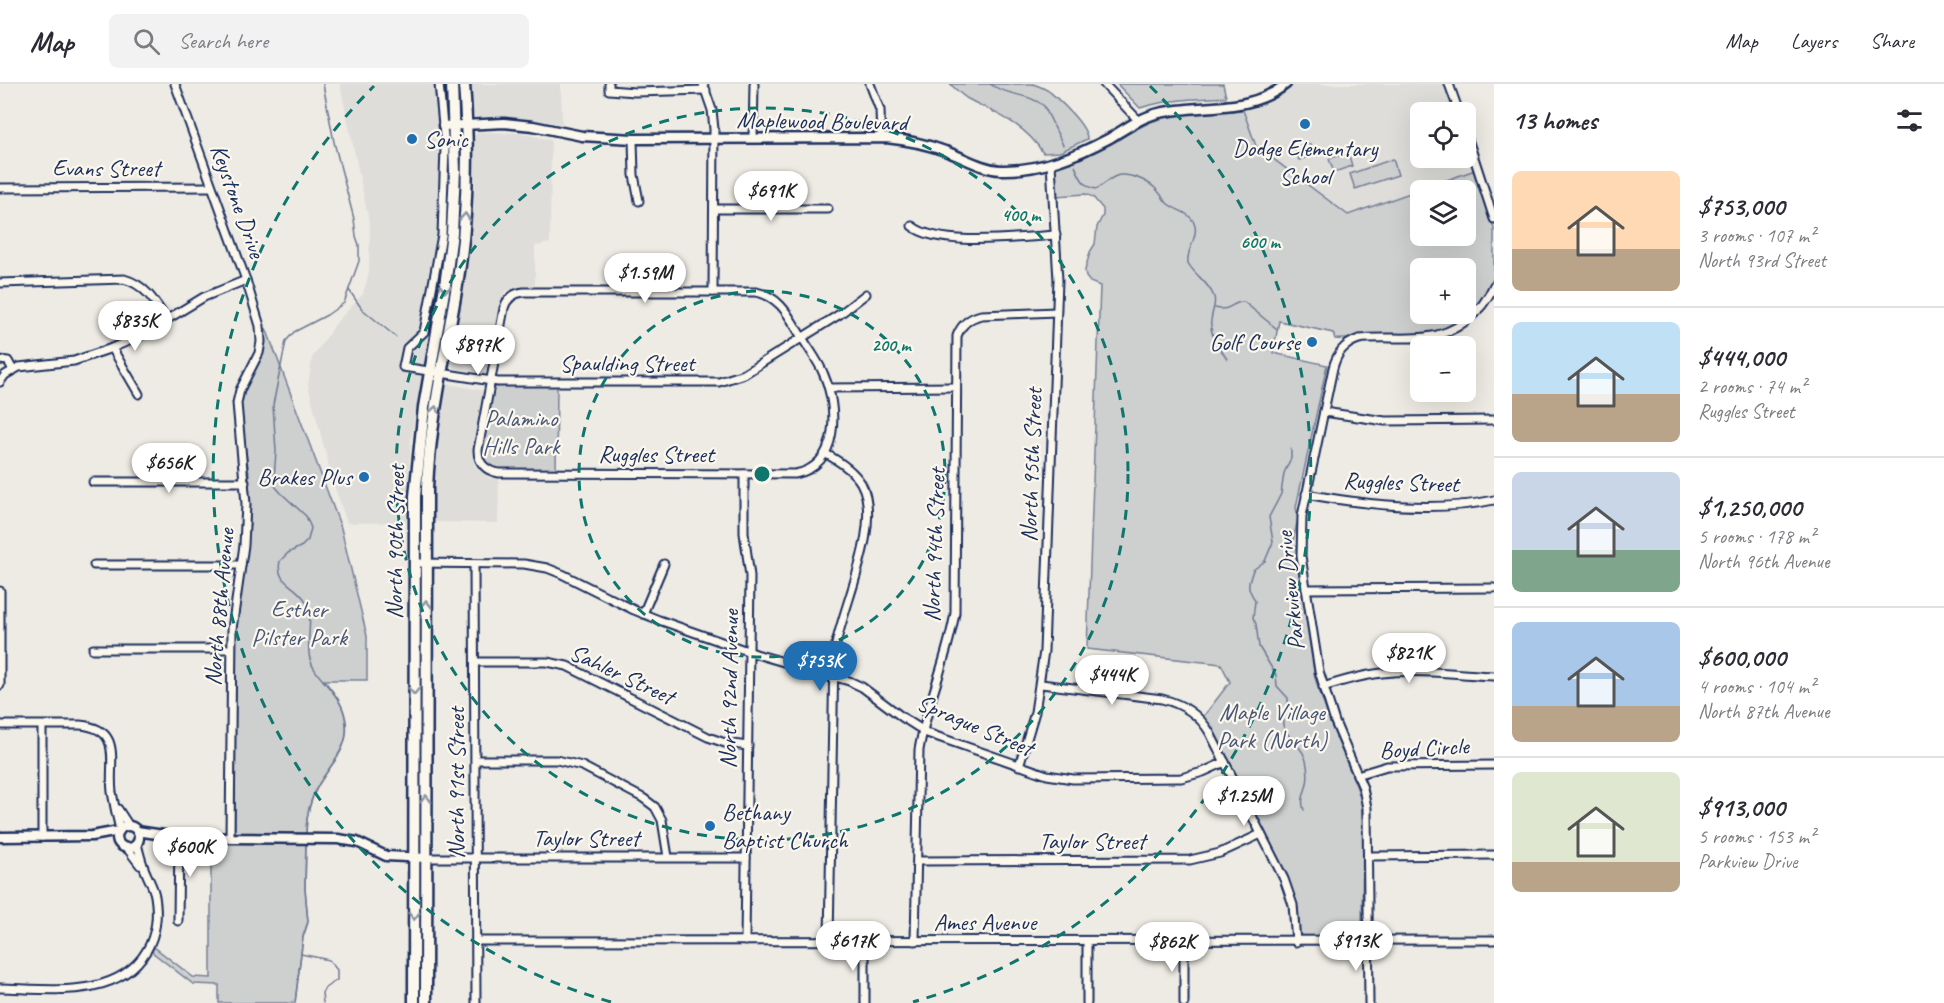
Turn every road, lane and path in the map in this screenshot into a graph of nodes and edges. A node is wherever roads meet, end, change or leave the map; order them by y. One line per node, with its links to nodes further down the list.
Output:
1 (175, 84): 21 (street, Keystone Drive)
2 (439, 84): 14 (street)
3 (452, 84): 14 (main road, North 90th Street)
4 (464, 84): 14 (main road, North 90th Street)
5 (609, 84): 11 (street)
6 (754, 84): 16 (street)
7 (870, 84): 17 (street)
8 (1104, 84): 13 (street)
9 (1286, 84): 13 (street, Maplewood Boulevard)
10 (1449, 84): 12 (street)
11 (705, 87): 15 (street)
12 (1455, 102)
13 (1138, 121): 19 (street, Maplewood Boulevard)
14 (454, 126): 18 (street, Maplewood Boulevard); 40 (main road, North 90th Street); 40 (street, Spaulding Street)
15 (714, 138): 16 (street, Maplewood Boulevard); 18 (street, Maplewood Boulevard); 24 (street)
16 (753, 138): 17 (street, Maplewood Boulevard)
17 (881, 138): 19 (street, Maplewood Boulevard)
18 (633, 139): 23 (street)
19 (1051, 164): 28 (street, North 95th Street)
20 (1476, 164): 26 (street)
21 (211, 187): 22 (street, Evans Street); 29 (street, Keystone Drive)
22 (0, 188)
23 (639, 201)
24 (714, 209): 25 (street); 32 (street)
25 (828, 209)
26 (1494, 219)
27 (912, 226): 28 (street)
28 (1056, 235): 34 (street, North 95th Street)
29 (246, 280): 35 (street, Keystone Drive); 51 (street, North 88th Avenue)
30 (0, 283): 35 (street)
31 (1494, 285): 46 (street, Parkview Drive)
32 (713, 292): 36 (street); 42 (street)
33 (866, 294): 36 (street, Spaulding Street)
34 (1056, 312): 44 (street, North 94th Street); 69 (street, North 95th Street)
35 (166, 319): 37 (street, Keystone Drive)
36 (802, 338): 42 (street, Spaulding Street); 43 (street)
37 (112, 348): 39 (street, Keystone Drive); 45 (street)
38 (0, 360): 39 (street)
39 (13, 370): 41 (street)
40 (436, 373): 42 (street, Spaulding Street); 54 (main road, North 90th Street)
41 (0, 382)
42 (490, 382): 49 (street, Ruggles Street)
43 (829, 387): 44 (street); 48 (street)
44 (956, 387): 74 (street, North 94th Street)
45 (139, 394)
46 (1324, 411): 47 (street); 52 (street, Parkview Drive)
47 (1494, 420)
48 (826, 454): 49 (street, Ruggles Street); 67 (street)
49 (744, 474): 65 (street, North 92nd Avenue)
50 (93, 482): 51 (street)
51 (245, 482): 58 (street, North 88th Avenue)
52 (1306, 494): 53 (street, Ruggles Street); 60 (street, Parkview Drive)
53 (1494, 500)
54 (420, 564): 55 (street, Sprague Street); 97 (main road, North 90th Street)
55 (474, 564): 62 (street, Sprague Street); 66 (street, North 91st Street)
56 (664, 564): 62 (street)
57 (94, 565): 58 (street)
58 (241, 565): 64 (street, North 88th Avenue)
59 (1494, 588): 60 (street)
60 (1306, 589): 71 (street, Parkview Drive)
61 (0, 591): 70 (street)
62 (644, 614): 65 (street, Sprague Street)
63 (93, 649): 64 (street)
64 (231, 649): 89 (street, North 88th Avenue)
65 (749, 651): 67 (street, Sprague Street); 75 (street, North 92nd Avenue)
66 (475, 662): 75 (street, Sahler Street); 76 (street, North 91st Street)
67 (833, 676): 74 (street, Sprague Street); 105 (street)
68 (1494, 676): 71 (street)
69 (1041, 684): 77 (street); 79 (street, North 95th Street)
70 (0, 685)
71 (1323, 687): 80 (street, Parkview Drive)
72 (0, 725): 73 (street)
73 (42, 726): 81 (street); 88 (street)
74 (922, 730): 79 (street, Sprague Street); 99 (street, North 94th Street)
75 (748, 746): 98 (street, North 92nd Avenue)
76 (476, 760): 95 (street, North 91st Street); 96 (street)
77 (1225, 762): 79 (street, Sprague Street); 84 (street)
78 (1494, 765): 80 (street, Boyd Circle)
79 (1019, 766)
80 (1357, 775): 94 (street, Parkview Drive)
81 (115, 802): 82 (street); 83 (street)
82 (133, 828): 83 (street); 86 (street); 91 (street)
83 (120, 830): 85 (street); 90 (street)
84 (1261, 834): 99 (street, Taylor Street); 110 (street)
85 (92, 836): 88 (street); 90 (street)
86 (174, 836): 89 (street); 91 (street); 101 (street)
87 (0, 837): 88 (street)
88 (42, 837)
89 (231, 838): 97 (street)
90 (118, 843): 92 (street)
91 (138, 843): 92 (street); 100 (street)
92 (127, 848): 100 (street)
93 (1494, 855): 94 (street)
94 (1368, 856): 107 (street, Parkview Drive)
95 (475, 857): 96 (street, Taylor Street); 97 (street, Taylor Street); 103 (street, North 91st Street)
96 (668, 857): 98 (street, Taylor Street)
97 (420, 858): 113 (main road, North 90th Street, one-way to 113); 114 (main road, North 90th Street)
98 (746, 858): 104 (street, North 92nd Avenue)
99 (917, 861): 106 (street, North 94th Street)
100 (147, 875): 112 (street)
101 (178, 921)
102 (1494, 940): 107 (street, Ames Avenue)
103 (476, 941): 104 (street, Ames Avenue); 115 (street, North 91st Street)
104 (745, 941): 105 (street, Ames Avenue)
105 (829, 941): 108 (street, Ames Avenue)
106 (915, 941): 108 (street, Ames Avenue); 109 (street, Ames Avenue)
107 (1368, 941): 110 (street, Ames Avenue); 119 (street, Parkview Drive)
108 (866, 942): 116 (street)
109 (1088, 942): 111 (street, Ames Avenue); 117 (street)
110 (1296, 942): 111 (street, Ames Avenue)
111 (1184, 943): 118 (street)
112 (0, 988)
113 (414, 1003)
114 (426, 1003)
115 (476, 1003)
116 (865, 1003)
117 (1088, 1003)
118 (1184, 1003)
119 (1369, 1003)

